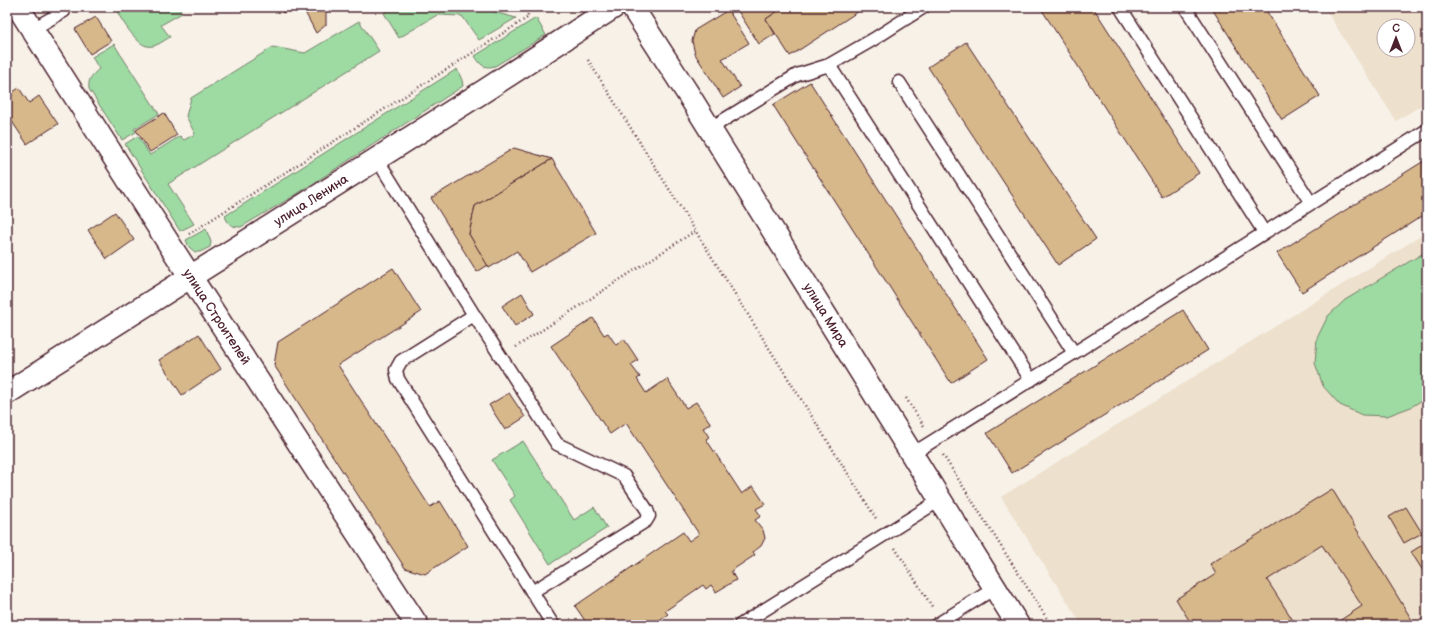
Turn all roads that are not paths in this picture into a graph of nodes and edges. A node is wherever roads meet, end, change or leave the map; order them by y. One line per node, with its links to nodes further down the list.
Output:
1 (18, 7): 8 (street, улица Строителей)
2 (614, 7): 13 (street, улица Ленина)
3 (632, 7): 11 (street, улица Мира)
4 (924, 7): 9 (lane)
5 (1120, 7): 15 (lane)
6 (1185, 7): 14 (lane)
7 (64, 11): 8 (lane)
8 (33, 29): 16 (street, улица Строителей)
9 (829, 65): 11 (lane); 19 (lane)
10 (899, 82): 18 (lane)
11 (709, 129): 21 (street, улица Мира)
12 (1427, 130): 14 (lane)
13 (377, 159): 16 (street, улица Ленина); 17 (lane)
14 (1311, 203): 15 (lane)
15 (1264, 232): 18 (lane)
16 (190, 277): 20 (street, улица Ленина); 26 (street, улица Строителей)
17 (474, 315): 24 (lane); 24 (lane)
18 (1074, 353): 19 (lane)
19 (1031, 380): 21 (lane)
20 (7, 393)
21 (912, 454): 22 (street, улица Мира)
22 (940, 500): 23 (street, улица Мира); 28 (lane)
23 (995, 588): 25 (lane); 29 (street, улица Мира)
24 (532, 592): 27 (lane)
25 (939, 623)
26 (417, 625)
27 (553, 625)
28 (740, 625)
29 (1018, 625)

